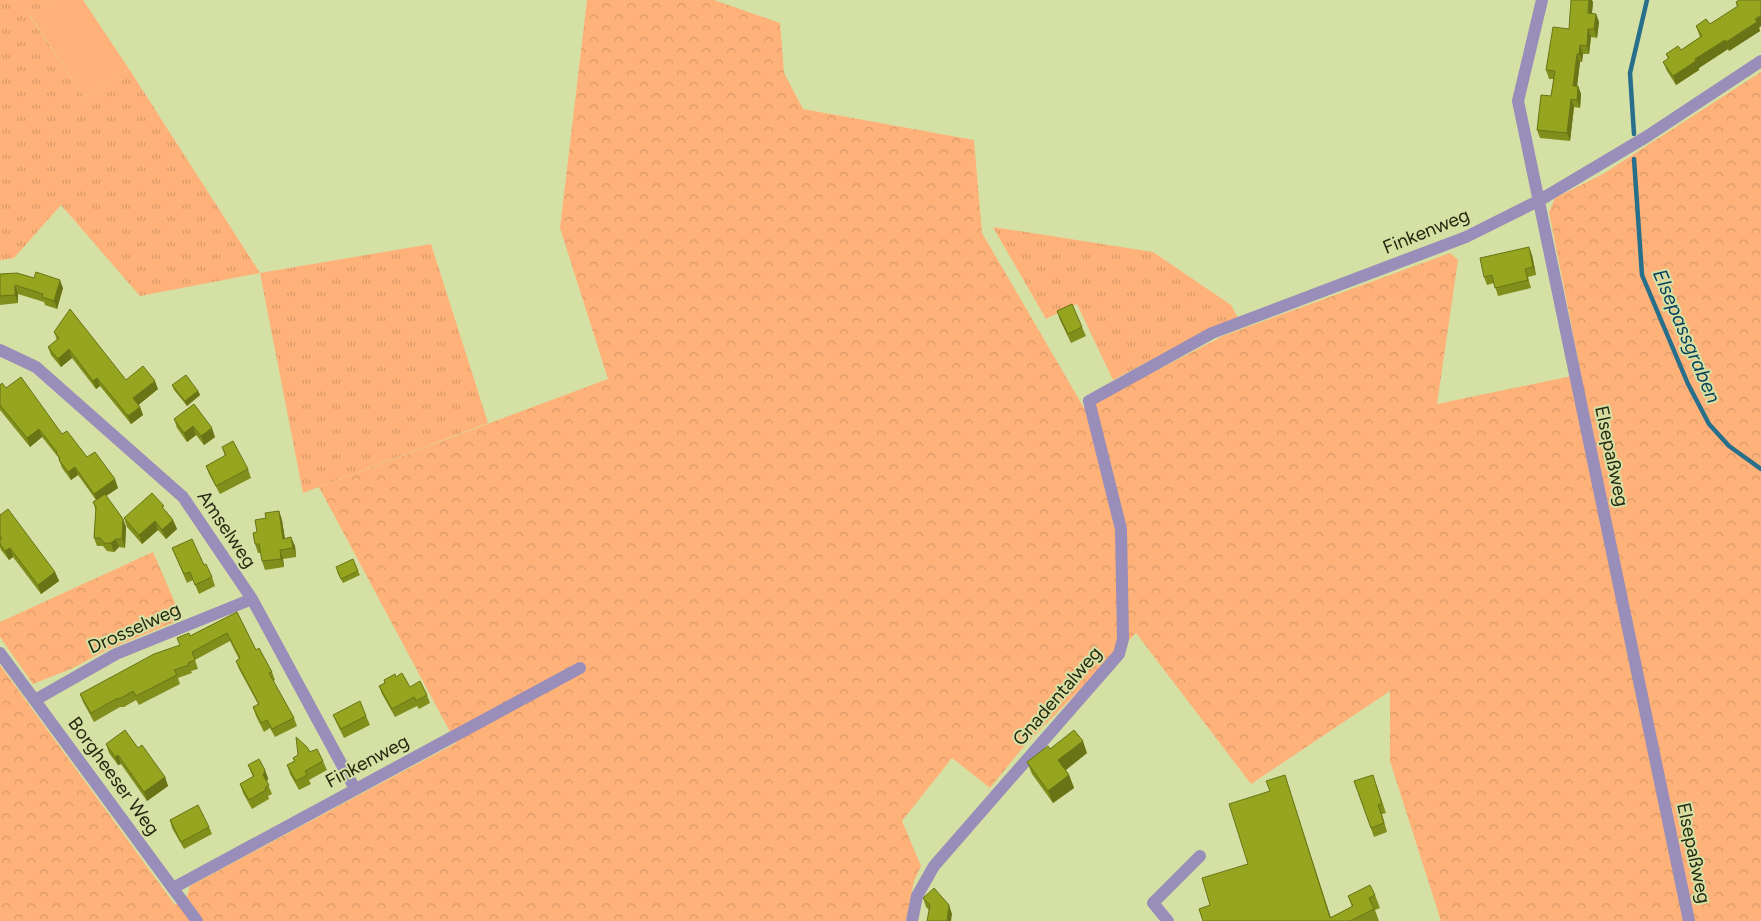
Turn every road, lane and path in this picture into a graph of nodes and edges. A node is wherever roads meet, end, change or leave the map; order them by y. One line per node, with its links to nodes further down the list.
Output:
1 (1542, 0): 3 (street, Elsepaßweg)
2 (1761, 61): 3 (street, Finkenweg)
3 (1540, 200): 5 (street, Finkenweg); 16 (street, Elsepaßweg)
4 (0, 350): 6 (street, Amselweg)
5 (1088, 401): 14 (street, Gnadentalweg)
6 (252, 599): 9 (street, Drosselweg); 10 (street, Amselweg)
7 (0, 653): 9 (street, Borgheeser Weg)
8 (580, 668): 10 (street, Finkenweg)
9 (35, 700): 12 (street, Borgheeser Weg)
10 (355, 789): 12 (street, Finkenweg)
11 (1200, 856): 15 (street)
12 (173, 888): 13 (street, Borgheeser Weg)
13 (197, 921)
14 (912, 921)
15 (1168, 921)
16 (1689, 921)

